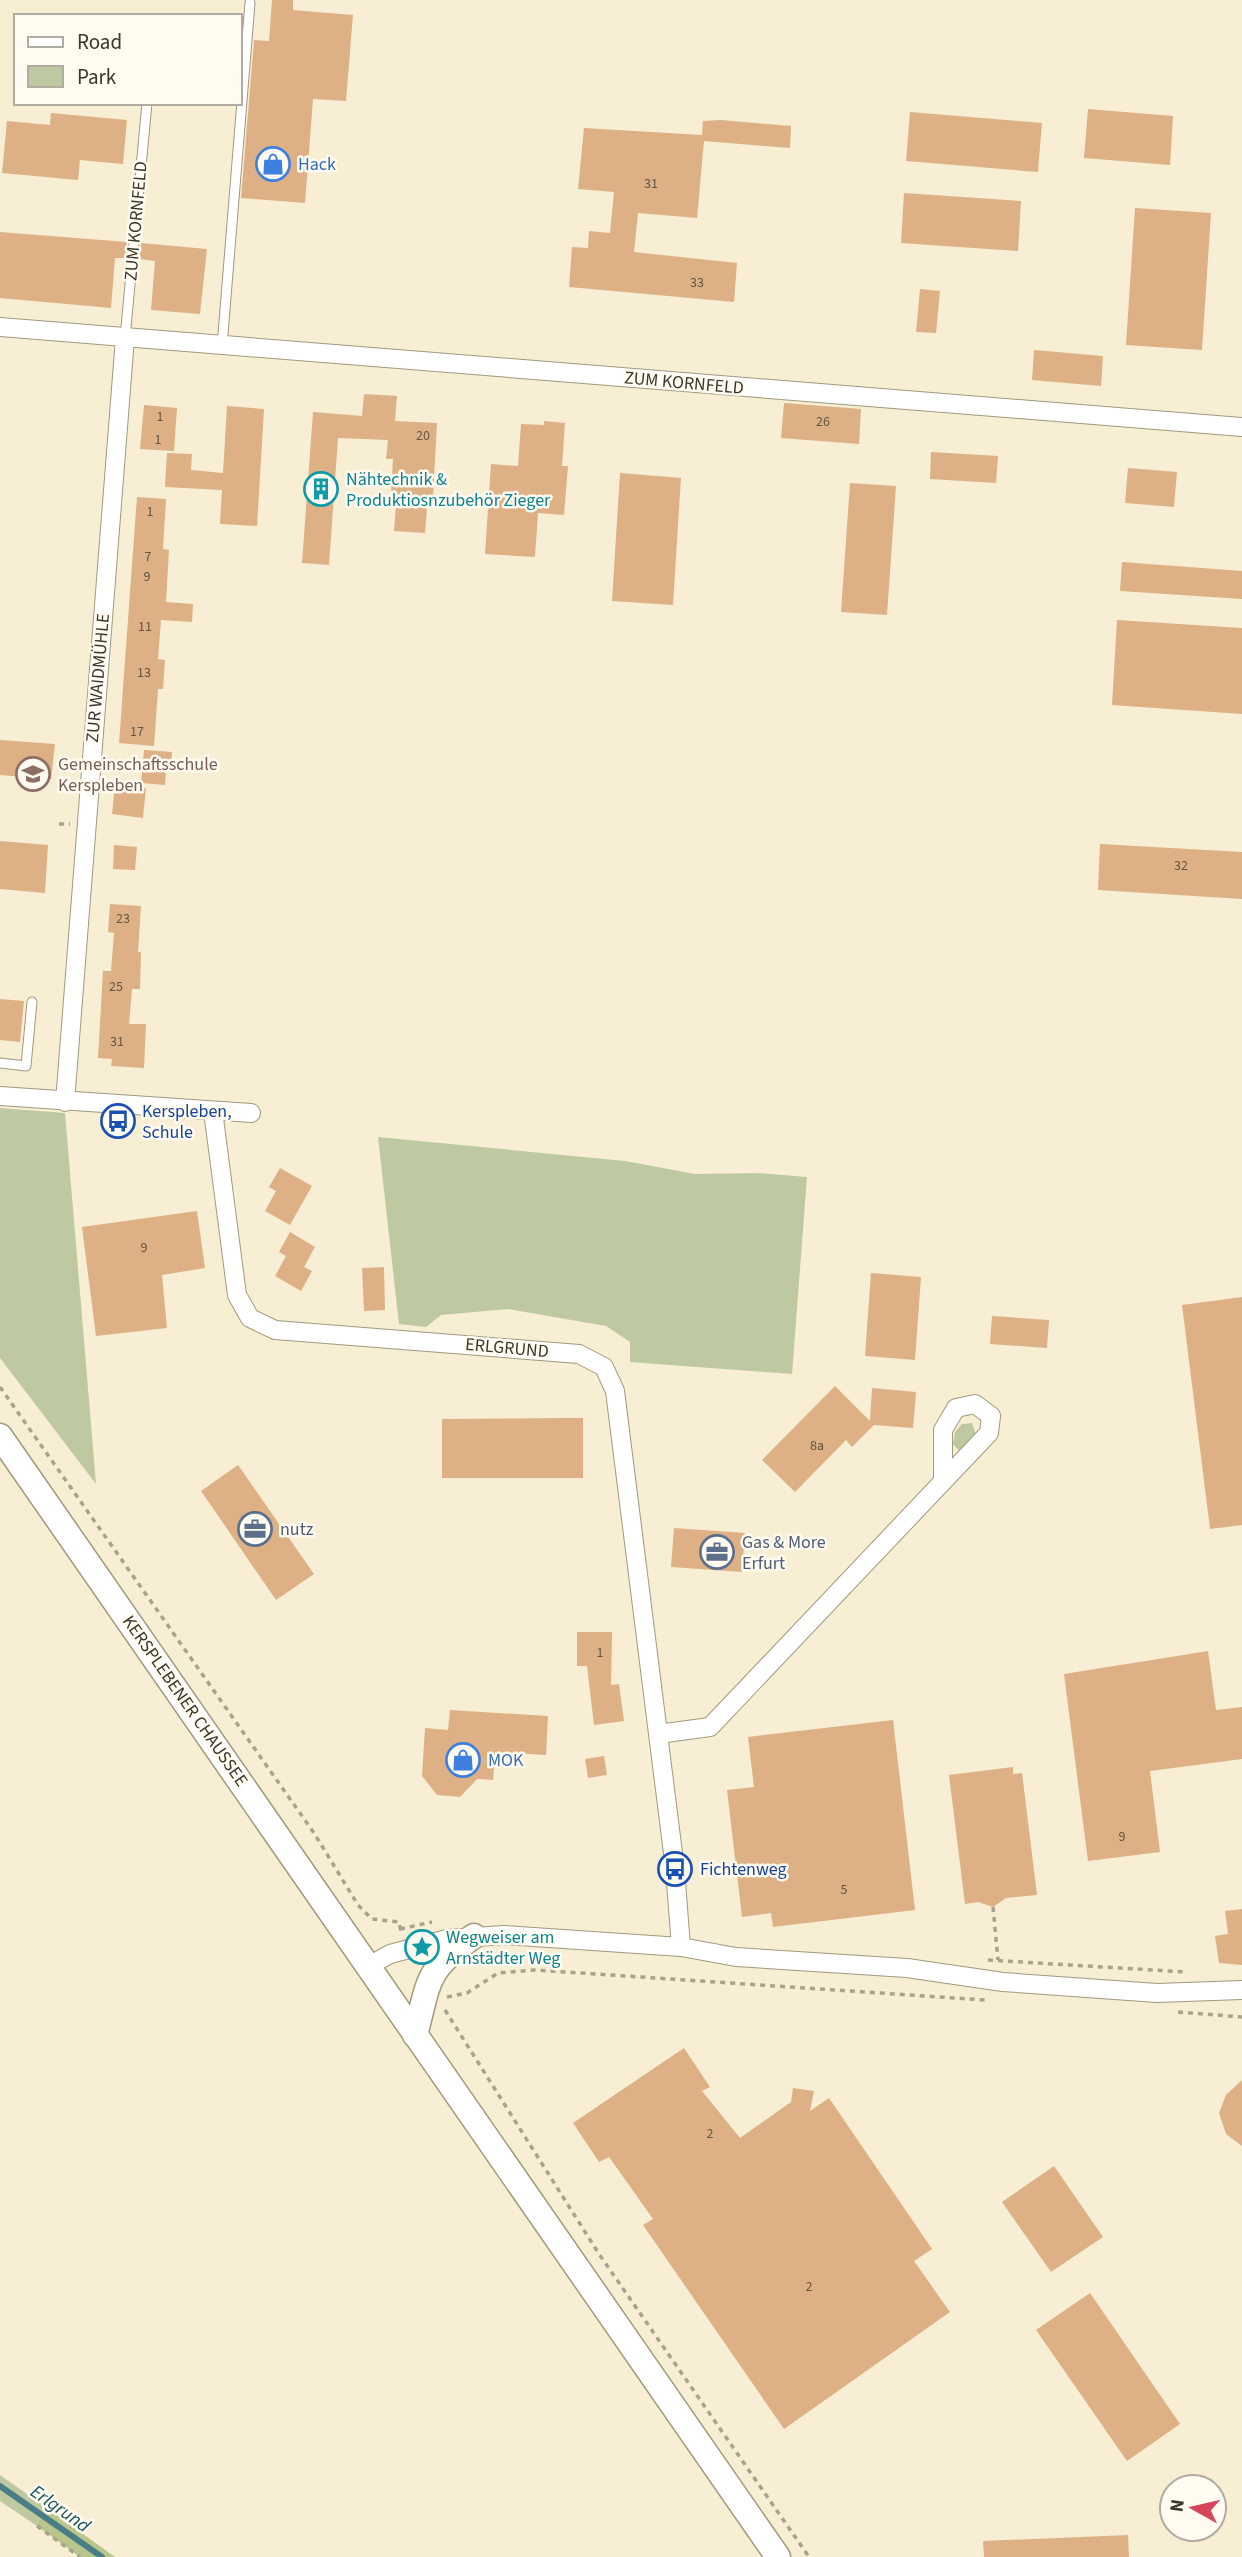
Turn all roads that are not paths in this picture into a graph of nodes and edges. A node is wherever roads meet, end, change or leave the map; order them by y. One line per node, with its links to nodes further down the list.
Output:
1 (250, 3): 2 (lane)
2 (242, 101)
3 (147, 105): 6 (lane, ZUM KORNFELD)
4 (242, 105): 7 (lane)
5 (0, 327): 6 (street, ZUM KORNFELD)
6 (125, 338): 7 (street, ZUM KORNFELD); 12 (street, ZUR WAIDMÜHLE)
7 (222, 346): 8 (street, ZUM KORNFELD)
8 (1242, 427)
9 (32, 1002): 10 (lane)
10 (0, 1063)
11 (0, 1096): 12 (street)
12 (65, 1102): 13 (street)
13 (214, 1111): 14 (street); 17 (street, ERLGRUND)
14 (251, 1113)
15 (0, 1436): 20 (main road, KERSPLEBENER CHAUSSEE)
16 (943, 1480): 17 (street)
17 (658, 1734): 19 (street, ERLGRUND)
18 (474, 1936): 19 (street); 20 (street); 22 (main road)
19 (681, 1947): 21 (street)
20 (368, 1967): 22 (main road, KERSPLEBENER CHAUSSEE)
21 (1242, 1990)
22 (415, 2035): 23 (main road, KERSPLEBENER CHAUSSEE)
23 (778, 2557)

